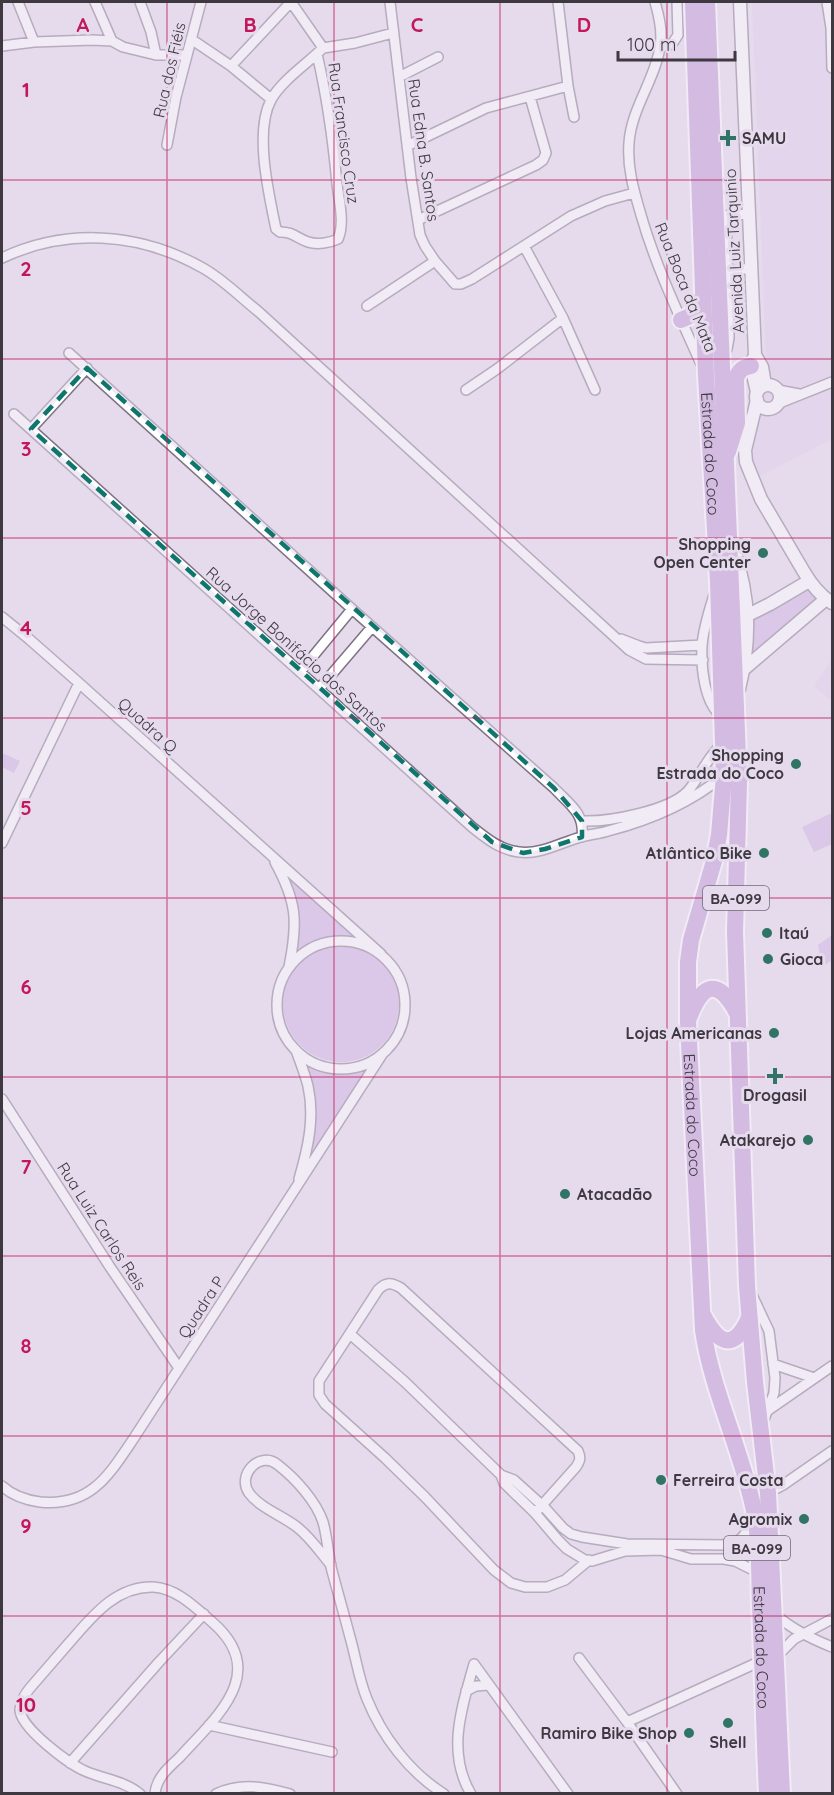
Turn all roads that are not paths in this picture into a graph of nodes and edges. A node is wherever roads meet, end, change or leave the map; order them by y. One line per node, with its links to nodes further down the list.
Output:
1 (18, 2): 18 (street)
2 (95, 2): 17 (street)
3 (140, 2): 22 (street)
4 (201, 2): 16 (street, Rua dos Fiéis)
5 (291, 2): 21 (street); 25 (street)
6 (390, 2): 15 (street, Rua Edna B. Santos)
7 (560, 2): 28 (street)
8 (656, 2): 20 (street, Rua Boca da Mata)
9 (677, 2): 20 (street)
10 (693, 2): 43 (highway, Estrada do Coco / BA-099)
11 (707, 2): 36 (highway, Estrada do Coco / BA-099)
12 (740, 2): 35 (street, Avenida Luiz Tarquinio)
13 (827, 2): 14 (street)
14 (831, 19): 26 (street)
15 (393, 33): 21 (street); 27 (street, Rua Edna B. Santos)
16 (191, 39): 23 (street, Rua dos Fiéis); 25 (street)
17 (112, 41): 18 (street); 22 (street)
18 (34, 42): 19 (street)
19 (2, 46)
20 (660, 46): 34 (street, Rua Boca da Mata)
21 (320, 51): 30 (street); 30 (street, Rua Francisco Cruz)
22 (156, 55): 23 (street)
23 (186, 55): 32 (street, Rua dos Fiéis)
24 (438, 57): 27 (street)
25 (231, 66): 30 (street)
26 (832, 68)
27 (399, 77): 33 (street, Rua Edna B. Santos)
28 (568, 86): 29 (street); 31 (street)
29 (530, 97): 33 (street); 37 (street)
30 (271, 99)
31 (574, 117)
32 (166, 145)
33 (407, 146): 37 (street, Rua Edna B. Santos)
34 (634, 193): 38 (street); 46 (street, Rua Boca da Mata)
35 (749, 214): 36 (street); 41 (street, Avenida Luiz Tarquinio)
36 (721, 216): 42 (street); 50 (highway, Estrada do Coco / BA-099)
37 (418, 220): 40 (street, Rua Edna B. Santos)
38 (524, 246): 40 (street, Rua Edna B. Santos); 45 (street)
39 (2, 258): 72 (street)
40 (435, 261): 44 (street)
41 (751, 268): 42 (street); 48 (street, Avenida Luiz Tarquinio)
42 (729, 270): 50 (street)
43 (703, 298): 46 (highway); 50 (highway, Estrada do Coco / BA-099)
44 (367, 306)
45 (563, 318): 52 (street); 53 (street)
46 (681, 320): 50 (street, Rua Boca da Mata)
47 (69, 352): 49 (street)
48 (753, 361): 55 (street, Avenida Luiz Tarquinio); 61 (highway)
49 (87, 368): 60 (street); 66 (street)
50 (714, 375): 61 (highway, Estrada do Coco / BA-099); 63 (highway, Estrada do Coco / BA-099)
51 (832, 382): 56 (street)
52 (466, 390)
53 (595, 390)
54 (778, 390): 55 (street); 56 (street); 57 (street)
55 (760, 392): 57 (street); 59 (street, Avenida Luiz Tarquinio)
56 (799, 394): 57 (street)
57 (772, 406): 59 (street)
58 (14, 414): 60 (street, Rua Jorge Bonifácio dos Santos)
59 (751, 426): 64 (street, Avenida Luiz Tarquinio)
60 (31, 429): 76 (street, Rua Jorge Bonifácio dos Santos)
61 (725, 461): 62 (highway, Estrada do Coco / BA-099)
62 (728, 535): 67 (street); 79 (highway, Estrada do Coco / BA-099)
63 (718, 581): 70 (street); 80 (highway, Estrada do Coco / BA-099)
64 (809, 581): 65 (street, Avenida Luiz Tarquinio); 67 (street)
65 (829, 601): 75 (street, Avenida Luiz Tarquinio)
66 (352, 609): 69 (street); 76 (street)
67 (748, 615): 75 (street)
68 (2, 617): 77 (street, Quadra Q)
69 (372, 627): 78 (street); 85 (street)
70 (702, 645): 71 (street); 74 (street)
71 (688, 646): 72 (street); 73 (street)
72 (638, 651): 73 (street)
73 (690, 659): 74 (street)
74 (703, 660): 80 (street)
75 (744, 669): 79 (street)
76 (300, 672): 78 (street, Rua Jorge Bonifácio dos Santos)
77 (79, 683): 87 (street); 88 (street, Quadra Q)
78 (319, 688): 86 (street, Rua Jorge Bonifácio dos Santos)
79 (735, 705): 91 (highway, Estrada do Coco / BA-099)
80 (722, 718): 81 (highway, Estrada do Coco / BA-099)
81 (723, 742): 82 (highway, Estrada do Coco / BA-099); 83 (street)
82 (724, 776): 83 (street); 92 (highway, Estrada do Coco / BA-099)
83 (674, 805): 84 (street)
84 (638, 817): 85 (street); 86 (street, Rua Jorge Bonifácio dos Santos)
85 (582, 821): 86 (street)
86 (582, 837)
87 (2, 843)
88 (272, 857): 89 (street); 90 (street)
89 (381, 954): 90 (street); 94 (street)
90 (289, 967): 93 (street)
91 (737, 1013): 92 (highway); 97 (highway, Estrada do Coco / BA-099)
92 (688, 1022): 98 (highway, Estrada do Coco / BA-099)
93 (296, 1050): 94 (street); 96 (street)
94 (383, 1053): 96 (street, Quadra P)
95 (2, 1099): 103 (street, Rua Luiz Carlos Reis)
96 (297, 1188): 103 (street, Quadra P)
97 (747, 1286): 99 (highway, Estrada do Coco / BA-099); 101 (street)
98 (701, 1311): 99 (highway); 113 (highway, Estrada do Coco / BA-099)
99 (749, 1317): 106 (highway, Estrada do Coco / BA-099)
100 (350, 1334): 108 (street); 111 (street); 120 (street)
101 (773, 1364): 104 (street); 105 (street)
102 (832, 1366): 104 (street)
103 (179, 1368): 109 (street, Quadra P)
104 (814, 1378): 105 (street)
105 (767, 1411): 106 (street)
106 (760, 1430): 110 (highway, Estrada do Coco / BA-099)
107 (832, 1451): 110 (street)
108 (501, 1475): 111 (street); 112 (street)
109 (2, 1486)
110 (768, 1493): 124 (highway, Estrada do Coco / BA-099)
111 (542, 1505): 112 (street); 115 (street)
112 (535, 1513): 120 (street)
113 (755, 1519): 118 (street); 123 (highway, Estrada do Coco / BA-099)
114 (325, 1531): 116 (street); 116 (street); 122 (street)
115 (586, 1538): 117 (street); 120 (street)
116 (310, 1539): 122 (street)
117 (612, 1542): 118 (street); 119 (street)
118 (711, 1545): 121 (street)
119 (612, 1554): 120 (street); 121 (street)
120 (585, 1559)
121 (711, 1559): 123 (street)
122 (330, 1565): 144 (street)
123 (759, 1573): 130 (highway, Estrada do Coco / BA-099)
124 (773, 1612): 127 (street); 130 (highway, Estrada do Coco / BA-099)
125 (204, 1614): 133 (street); 138 (street); 138 (street)
126 (832, 1619): 127 (street)
127 (804, 1633): 128 (street); 130 (street)
128 (832, 1647)
129 (579, 1658): 134 (street)
130 (769, 1659): 134 (street); 148 (highway, Estrada do Coco / BA-099); 149 (highway, Estrada do Coco / BA-099)
131 (489, 1684): 132 (street); 132 (street); 146 (street)
132 (466, 1691): 140 (street)
133 (216, 1716): 135 (street); 136 (street)
134 (627, 1722): 147 (street)
135 (209, 1725): 136 (street); 139 (street)
136 (225, 1728): 137 (street)
137 (332, 1752)
138 (70, 1763): 141 (street)
139 (155, 1789): 141 (street)
140 (463, 1789): 145 (street)
141 (139, 1793)
142 (216, 1794): 143 (street)
143 (291, 1794)
144 (444, 1794)
145 (471, 1794)
146 (568, 1794)
147 (677, 1794)
148 (765, 1794)
149 (782, 1794)

